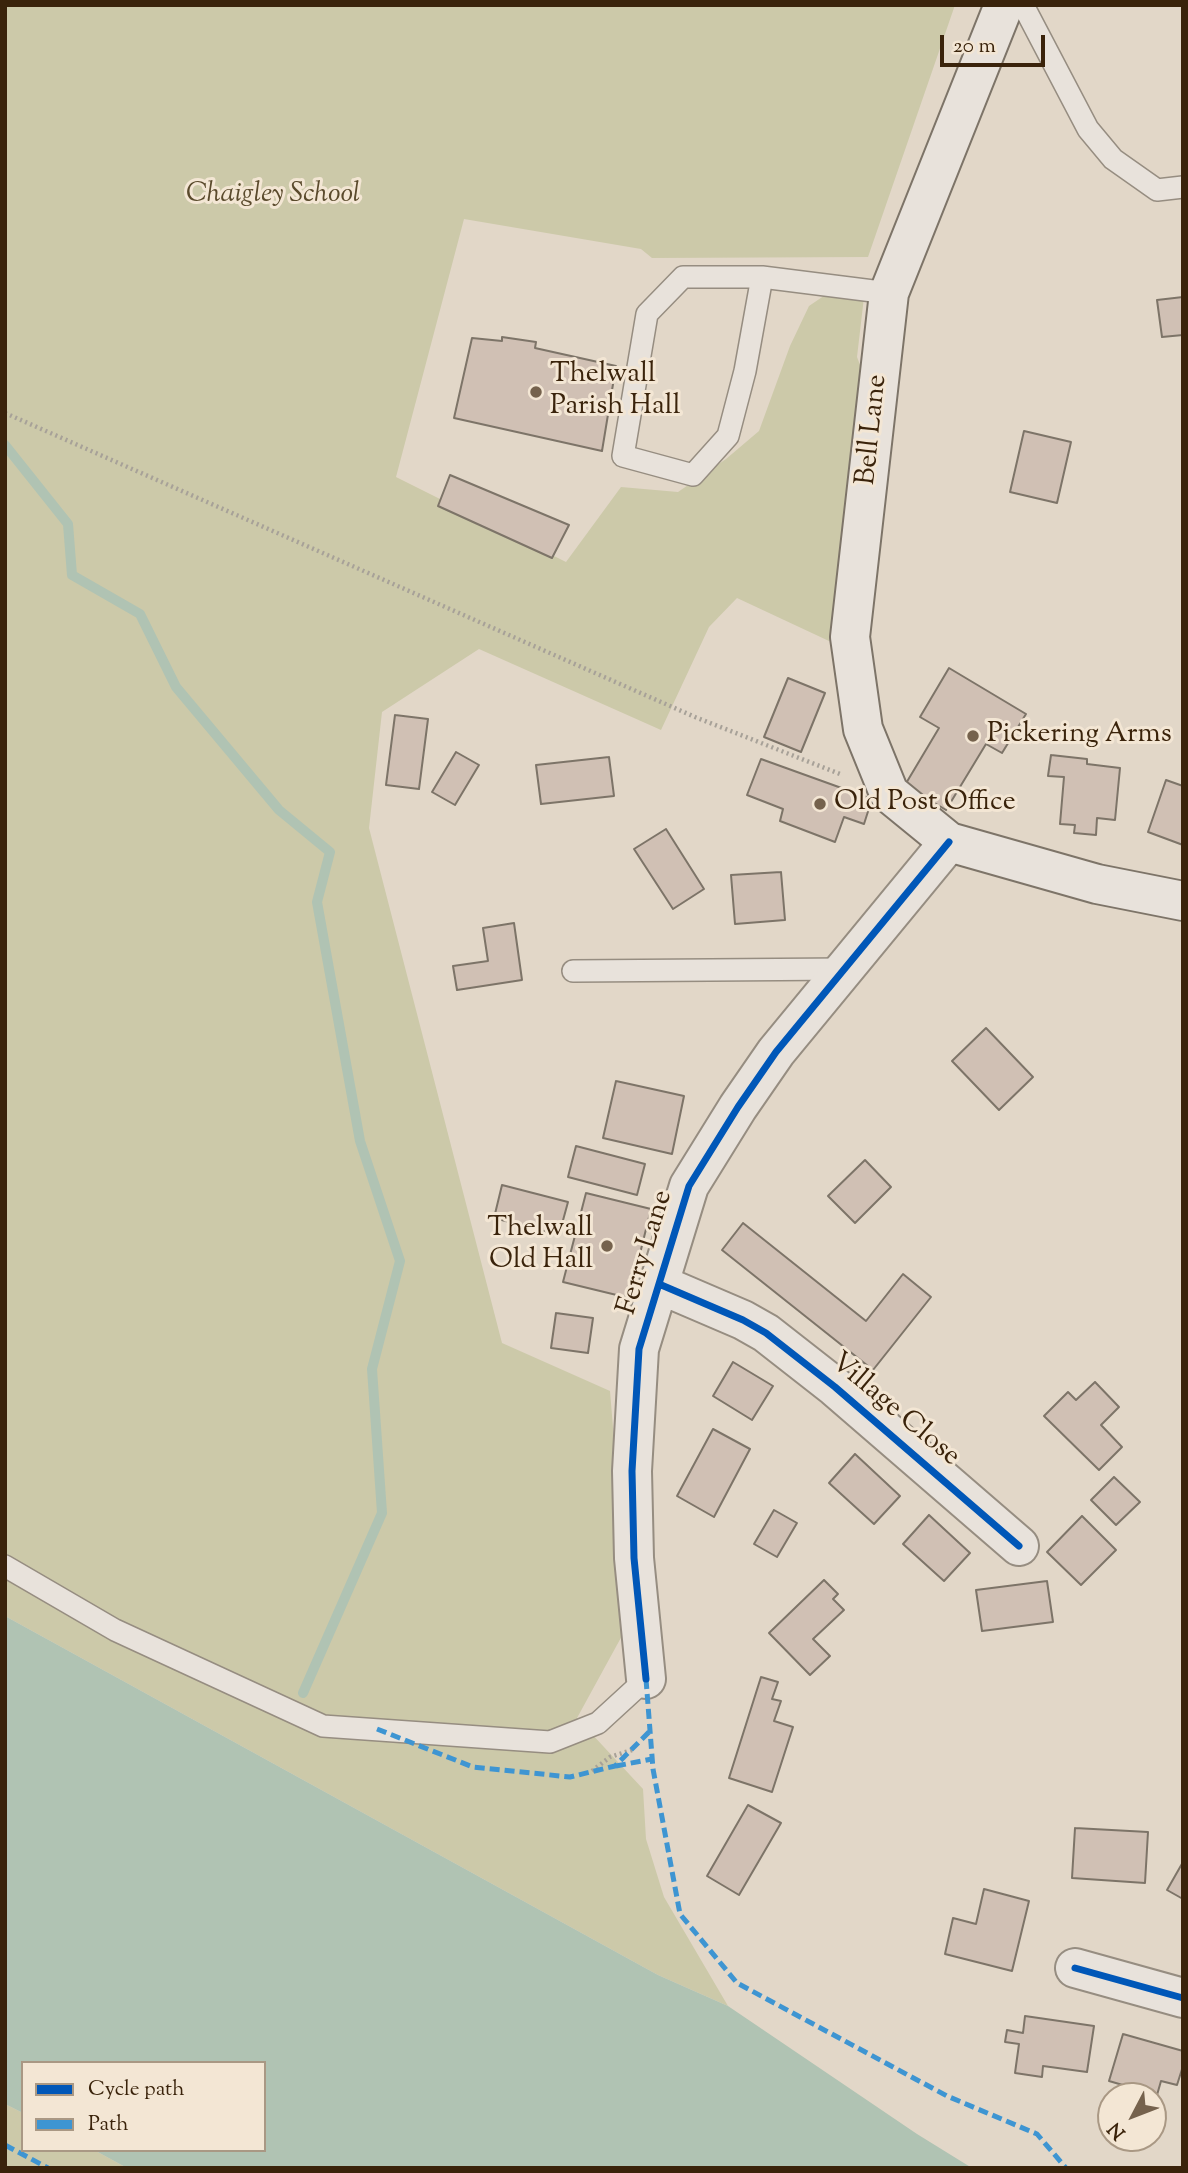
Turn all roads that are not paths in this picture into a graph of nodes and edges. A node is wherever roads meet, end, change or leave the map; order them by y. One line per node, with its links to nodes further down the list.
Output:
1 (1004, 5): 5 (street, Bell Lane)
2 (1023, 5): 3 (lane)
3 (1183, 187)
4 (762, 277): 4 (lane); 5 (lane)
5 (889, 293): 6 (street, Bell Lane)
6 (949, 842): 7 (street); 8 (street, Ferry Lane)
7 (1183, 901)
8 (847, 969): 9 (lane); 10 (street, Ferry Lane)
9 (573, 971)
10 (659, 1284): 11 (street, Village Close); 13 (street, Ferry Lane)
11 (1019, 1546)
12 (5, 1566): 13 (lane)
13 (646, 1679)
14 (1075, 1968): 15 (street)
15 (1183, 1998)

